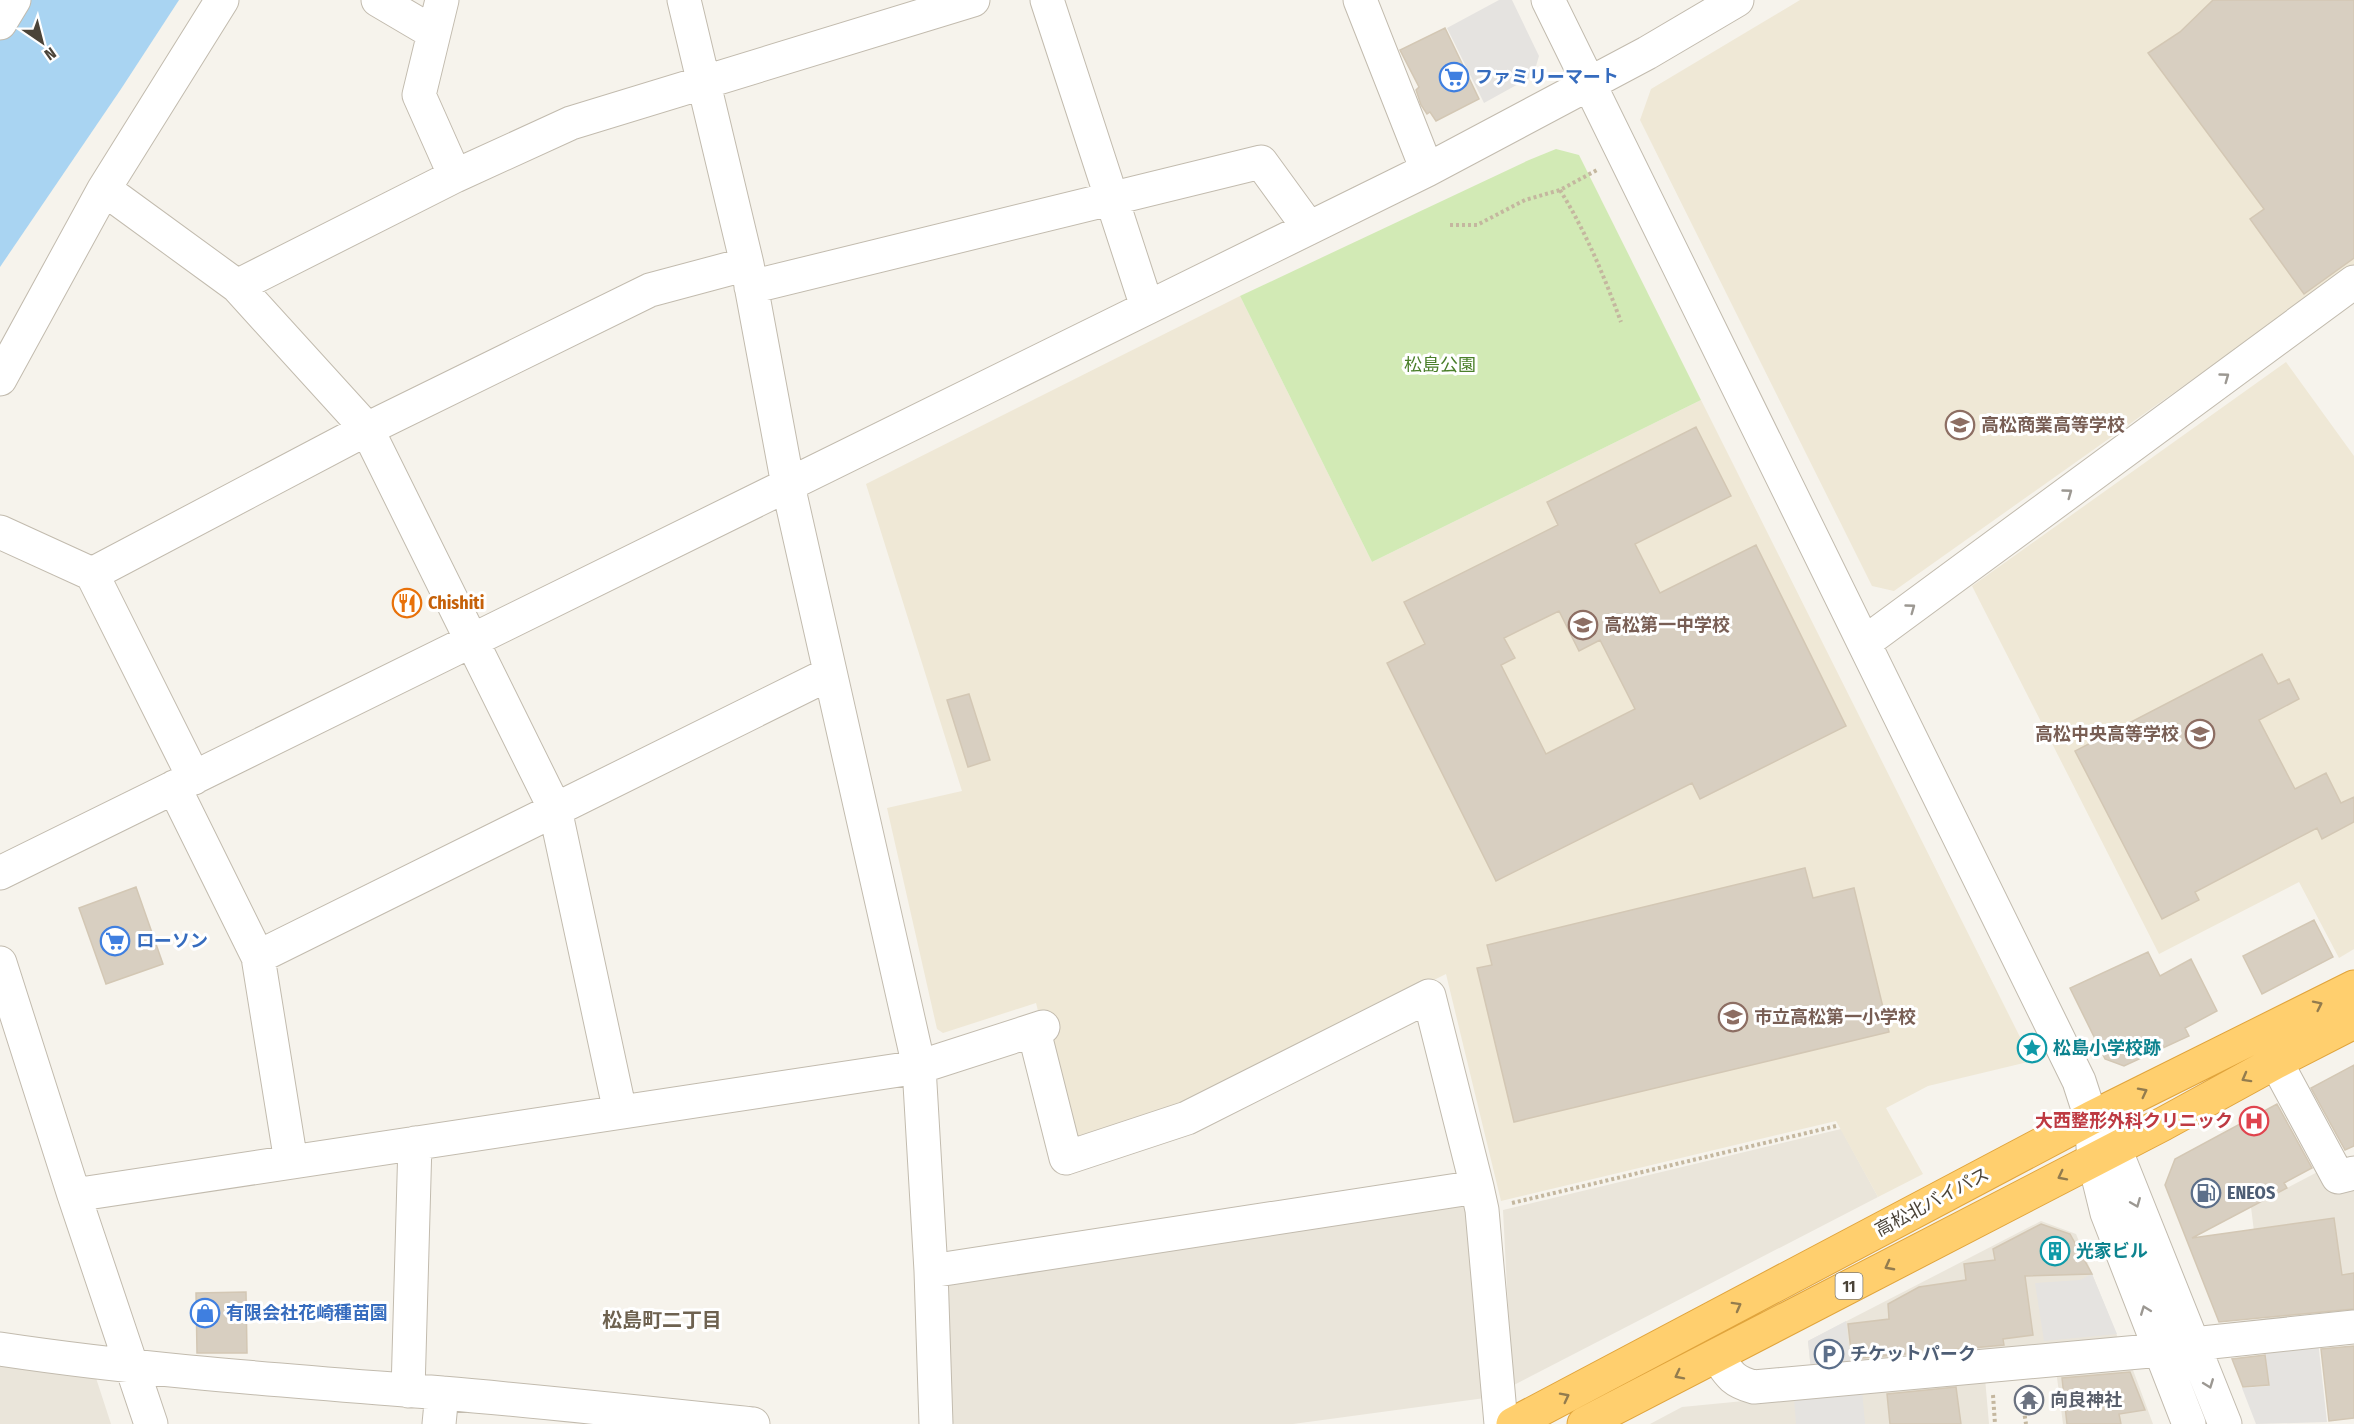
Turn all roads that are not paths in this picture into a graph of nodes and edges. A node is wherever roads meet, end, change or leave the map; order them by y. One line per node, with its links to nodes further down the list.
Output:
1 (14, 0): 11 (street)
2 (222, 0): 17 (street)
3 (378, 0): 12 (street)
4 (442, 0): 12 (street)
5 (684, 0): 13 (street)
6 (973, 0): 13 (street)
7 (1047, 0): 18 (street)
8 (1360, 0): 15 (street)
9 (1548, 0): 14 (street)
10 (1737, 0): 14 (street)
11 (0, 23)
12 (434, 33): 16 (street)
13 (704, 84): 16 (street); 20 (street)
14 (1589, 84): 15 (street); 30 (street)
15 (1427, 170): 19 (street)
16 (455, 176): 22 (street)
17 (104, 189): 22 (street); 24 (street)
18 (1112, 199): 19 (street); 20 (street); 23 (street)
19 (1309, 228): 23 (street)
20 (749, 275): 25 (street); 26 (street)
21 (2354, 282): 30 (street, one-way to 21)
22 (237, 286): 25 (street)
23 (1147, 307): 26 (street)
24 (0, 379)
25 (367, 429): 28 (street); 29 (street)
26 (788, 485): 29 (street); 31 (street)
27 (0, 532): 28 (street)
28 (92, 574): 32 (street)
29 (473, 640): 32 (street); 33 (street)
30 (1864, 643): 42 (street)
31 (829, 674): 33 (street); 40 (street)
32 (184, 783): 34 (street); 35 (street)
33 (555, 809): 35 (street); 41 (street)
34 (0, 873)
35 (258, 957): 45 (street)
36 (0, 963): 47 (street)
37 (2354, 987): 42 (highway, 高松北バイパス / 11, one-way to 37)
38 (2354, 1022): 39 (highway, 高松北バイパス / 11)
39 (2276, 1062): 44 (highway, 高松北バイパス / 11, one-way to 44); 46 (street)
40 (919, 1067): 41 (street); 48 (street); 49 (street)
41 (620, 1112): 43 (street)
42 (2091, 1118): 44 (street); 62 (highway, 高松北バイパス / 11, one-way to 42)
43 (415, 1143): 45 (street); 56 (street)
44 (2104, 1154): 51 (street, one-way to 51); 53 (street, one-way to 44); 54 (highway, 高松北バイパス / 11, one-way to 54)
45 (291, 1162): 47 (street)
46 (2354, 1173)
47 (74, 1195): 55 (street)
48 (1479, 1198): 49 (street); 61 (street)
49 (931, 1271): 60 (street)
50 (2354, 1328): 51 (street)
51 (2193, 1344): 65 (street, one-way to 65)
52 (0, 1349): 55 (street)
53 (2161, 1350): 54 (street); 64 (street)
54 (1717, 1356): 63 (highway, 高松北バイパス / 11, one-way to 63)
55 (132, 1366): 56 (street); 58 (street)
56 (408, 1391): 57 (street)
57 (440, 1409): 59 (street)
58 (151, 1424)
59 (753, 1424)
60 (936, 1424)
61 (1501, 1424)
62 (1513, 1424)
63 (1584, 1424)
64 (2189, 1424)
65 (2225, 1424)

